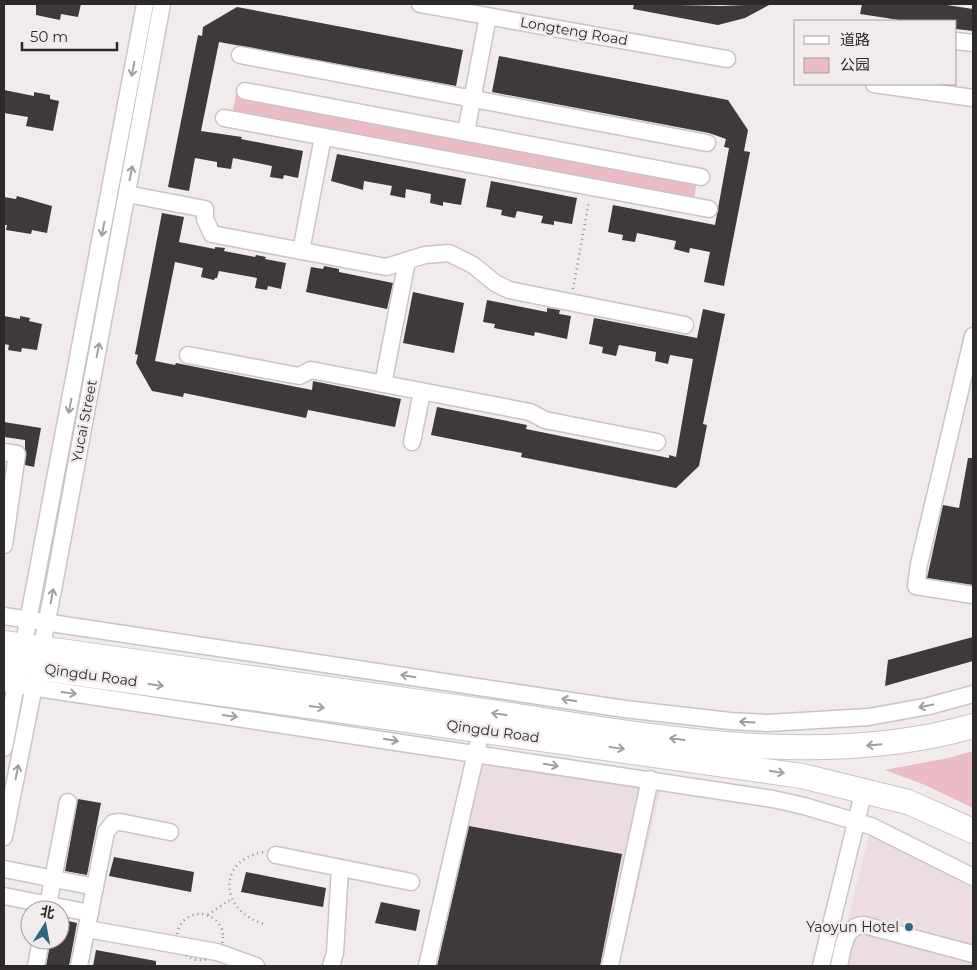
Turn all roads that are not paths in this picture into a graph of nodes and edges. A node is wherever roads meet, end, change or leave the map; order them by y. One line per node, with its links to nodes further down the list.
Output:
1 (145, 4): 33 (street, Yucai Street, one-way to 33)
2 (162, 4): 18 (street, Yucai Street, one-way to 2)
3 (420, 4): 4 (street, Longteng Road)
4 (485, 12): 8 (street, Longteng Road); 12 (street)
5 (957, 41): 6 (street)
6 (973, 43)
7 (240, 55): 12 (street)
8 (727, 59)
9 (881, 85): 11 (street)
10 (245, 90): 14 (street)
11 (973, 98)
12 (473, 99): 14 (street); 16 (street)
13 (224, 118): 15 (street)
14 (466, 132): 17 (street)
15 (323, 137): 19 (street); 20 (street)
16 (707, 143)
17 (701, 177)
18 (127, 194): 20 (street); 34 (street, Yucai Street, one-way to 18)
19 (709, 209)
20 (301, 251): 21 (street)
21 (407, 261): 22 (street); 25 (street)
22 (685, 324)
23 (973, 336): 31 (street)
24 (188, 355): 25 (street)
25 (384, 384): 26 (street)
26 (422, 392): 27 (street); 28 (street)
27 (412, 442)
28 (657, 442)
29 (4, 452): 30 (street)
30 (4, 545)
31 (973, 595)
32 (4, 616): 33 (street)
33 (29, 620): 34 (street); 35 (street, Yucai Street)
34 (46, 622): 35 (street, Yucai Street); 36 (street, one-way to 34)
35 (20, 665): 37 (highway, Qingdu Road, one-way to 35); 38 (highway, Qingdu Road, one-way to 38); 39 (street, Yucai Street); 40 (street, one-way to 40); 47 (street, Yucai Street, one-way to 35)
36 (973, 694)
37 (973, 726)
38 (481, 729): 40 (street); 42 (highway, Qingdu Road, one-way to 42)
39 (4, 748)
40 (476, 753): 41 (street, one-way to 41); 66 (street)
41 (650, 779): 44 (street); 67 (street)
42 (864, 790): 44 (street); 45 (highway, Qingdu Road)
43 (68, 802): 52 (street)
44 (856, 821): 51 (street); 68 (street)
45 (973, 831)
46 (170, 832): 54 (street)
47 (4, 837)
48 (276, 855): 49 (street)
49 (340, 868): 53 (street); 65 (street)
50 (4, 869): 52 (street)
51 (973, 877)
52 (53, 878): 54 (street); 57 (street)
53 (411, 882)
54 (95, 887): 59 (street)
55 (4, 896): 56 (street)
56 (20, 900)
57 (49, 900)
58 (70, 915): 59 (street)
59 (88, 921): 63 (street); 64 (street)
60 (39, 950): 62 (street)
61 (973, 954): 69 (street)
62 (36, 966)
63 (79, 966)
64 (256, 966)
65 (331, 966)
66 (427, 966)
67 (610, 966)
68 (821, 966)
69 (839, 966)

